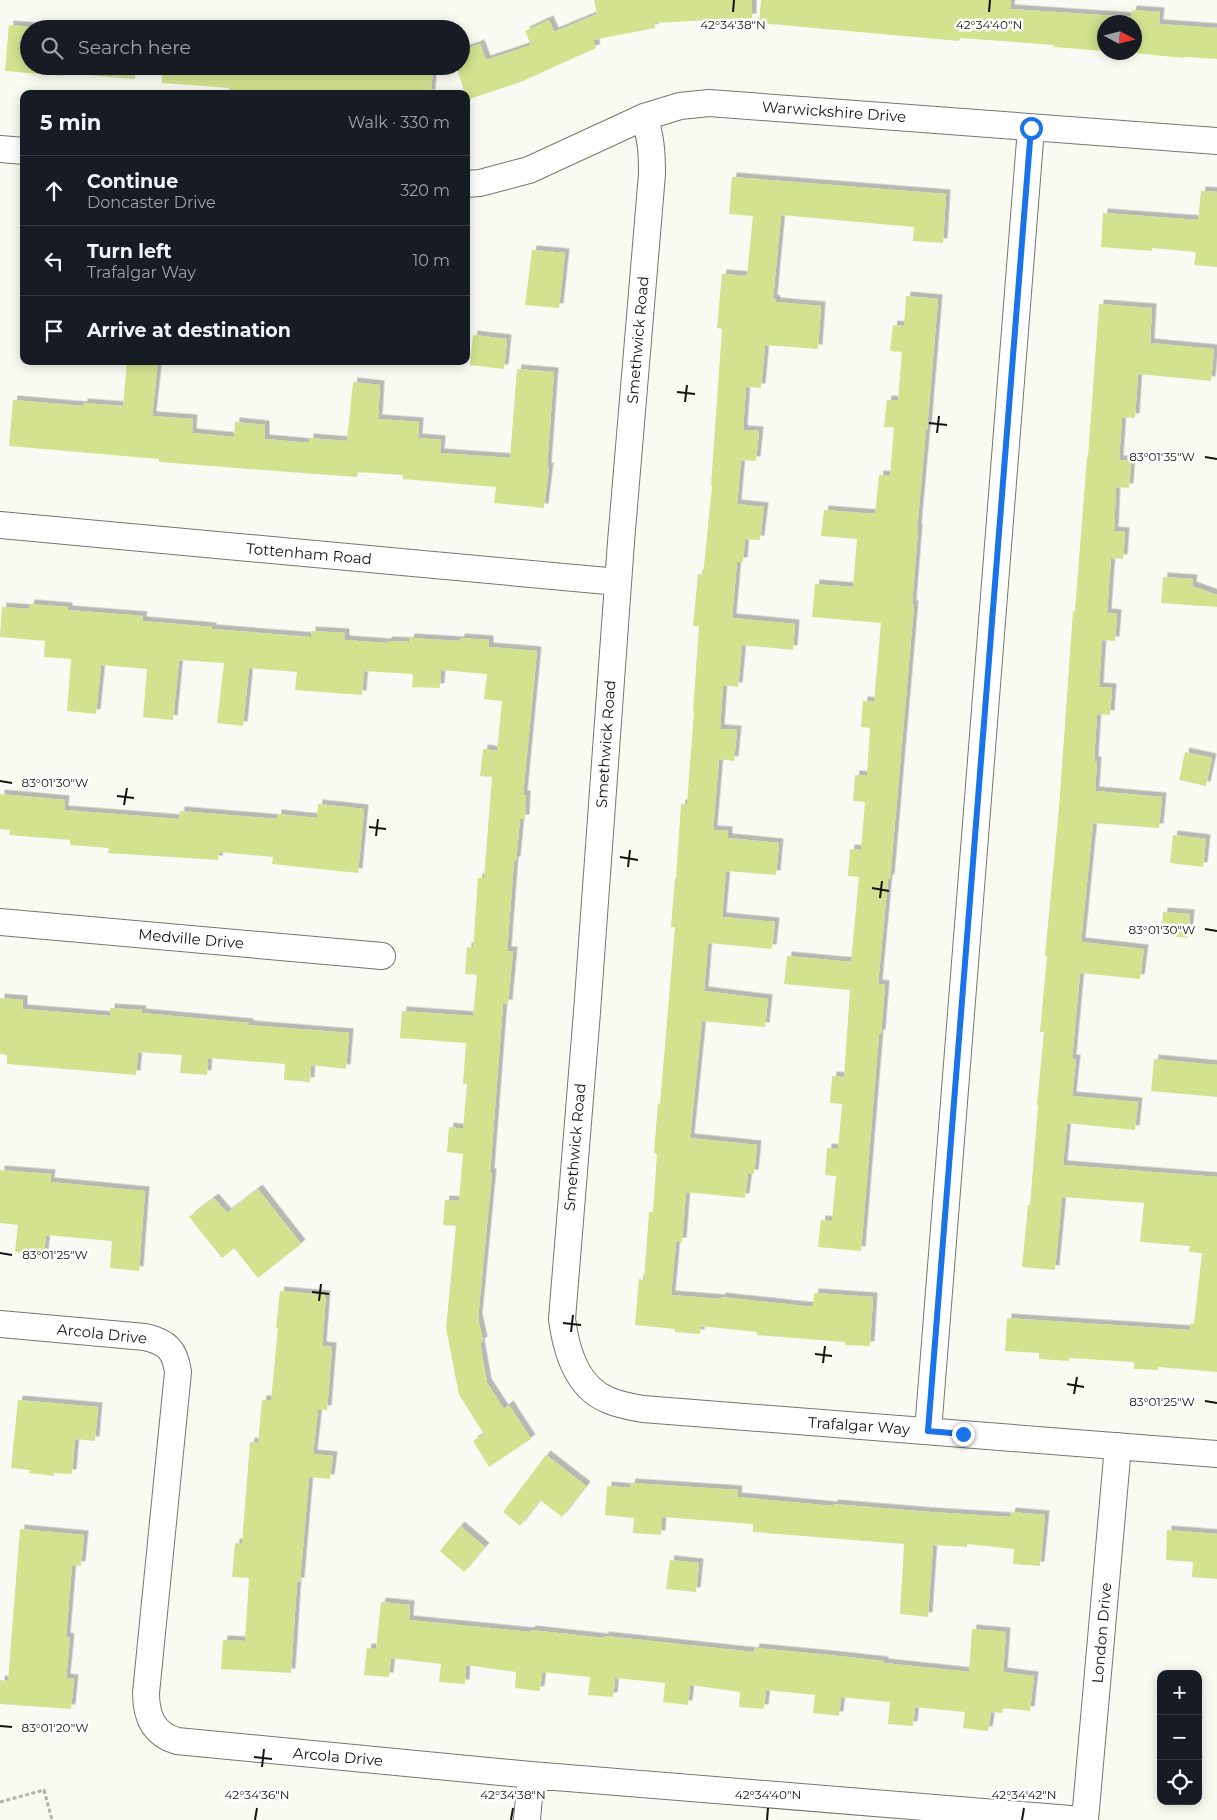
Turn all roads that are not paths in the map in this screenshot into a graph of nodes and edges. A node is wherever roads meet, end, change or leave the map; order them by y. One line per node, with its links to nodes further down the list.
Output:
1 (644, 117): 2 (street, Warwickshire Drive); 6 (street, Warwickshire Drive); 8 (street, Smethwick Road)
2 (1031, 128): 3 (street, Warwickshire Drive); 13 (street)
3 (1217, 142)
4 (0, 149): 5 (street)
5 (20, 151)
6 (470, 184)
7 (0, 525): 8 (street, Tottenham Road)
8 (618, 582): 12 (street, Smethwick Road)
9 (0, 922): 10 (street, Medville Drive)
10 (382, 956)
11 (0, 1324): 16 (street, Arcola Drive)
12 (575, 1370): 13 (street, Trafalgar Way)
13 (928, 1431): 14 (street, Trafalgar Way)
14 (1118, 1446): 15 (street, Trafalgar Way); 19 (street, London Drive)
15 (1217, 1454)
16 (531, 1775): 17 (street, Arcola Drive); 18 (street)
17 (903, 1813): 19 (street, Arcola Drive)
18 (527, 1820)
19 (1084, 1820)

